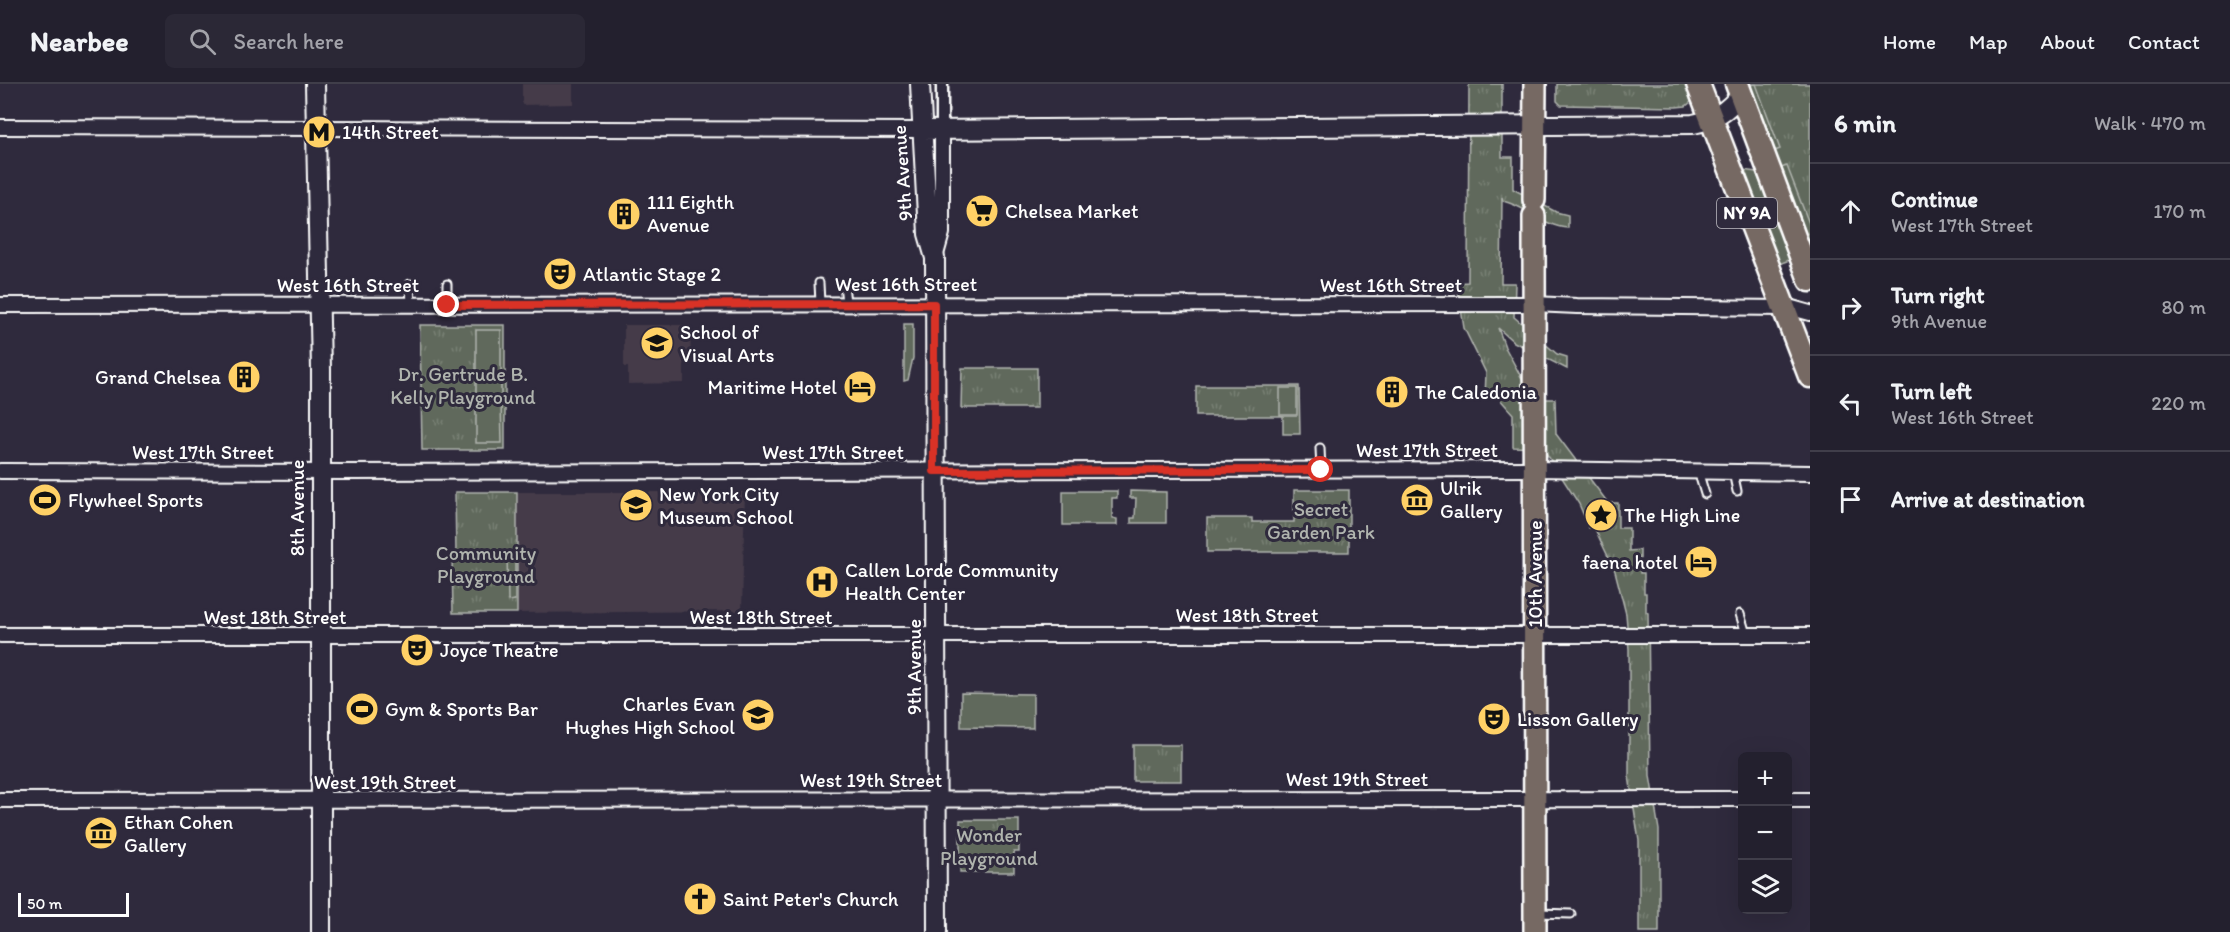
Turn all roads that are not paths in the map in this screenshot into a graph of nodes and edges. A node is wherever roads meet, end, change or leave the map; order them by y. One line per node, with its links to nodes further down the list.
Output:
1 (315, 84): 10 (main road, 8th Avenue)
2 (920, 84): 12 (main road, 9th Avenue)
3 (942, 84): 11 (street, 9th Avenue)
4 (1535, 84): 8 (main road, 10th Avenue)
5 (1698, 84): 7 (highway, NY 9A)
6 (1738, 89): 7 (main road); 14 (highway, NY 9A)
7 (1711, 118): 8 (main road); 27 (highway, NY 9A)
8 (1535, 124): 11 (main road); 22 (main road, 10th Avenue)
9 (0, 127): 10 (street)
10 (315, 129): 12 (street); 24 (main road, 8th Avenue)
11 (942, 129): 12 (main road); 13 (street, 9th Avenue)
12 (921, 130): 13 (main road, 9th Avenue)
13 (935, 258): 21 (main road, 9th Avenue)
14 (1810, 280)
15 (819, 283): 19 (lane)
16 (410, 284): 25 (lane)
17 (447, 284): 26 (lane)
18 (844, 284): 20 (lane)
19 (820, 303): 20 (street, West 16th Street); 26 (street, West 16th Street)
20 (846, 303): 21 (street, West 16th Street)
21 (934, 304): 22 (street, West 16th Street); 34 (main road, 9th Avenue)
22 (1534, 304): 27 (street, West 16th Street); 31 (main road, 10th Avenue)
23 (0, 305): 24 (street, West 16th Street)
24 (320, 305): 25 (street, West 16th Street); 36 (main road, 8th Avenue)
25 (411, 305): 26 (street, West 16th Street)
26 (447, 305)
27 (1784, 308): 28 (street, West 16th Street); 29 (highway, NY 9A)
28 (1810, 313)
29 (1810, 376)
30 (1320, 448): 32 (lane)
31 (1535, 469): 32 (street, West 17th Street); 35 (street, West 17th Street); 42 (main road, 10th Avenue)
32 (1321, 470): 34 (street, West 17th Street)
33 (0, 471): 36 (street, West 17th Street)
34 (934, 471): 36 (street, West 17th Street); 47 (main road, 9th Avenue)
35 (1698, 471): 37 (street, West 17th Street); 40 (lane)
36 (320, 472): 46 (main road, 8th Avenue)
37 (1733, 472): 38 (street, West 17th Street); 39 (lane)
38 (1810, 473)
39 (1737, 491)
40 (1705, 495)
41 (1740, 614): 43 (lane)
42 (1535, 634): 43 (street, West 18th Street); 47 (street, West 18th Street); 48 (main road, 10th Avenue)
43 (1746, 634): 45 (street, West 18th Street)
44 (0, 635): 46 (street, West 18th Street)
45 (1810, 635)
46 (320, 636): 47 (street, West 18th Street); 54 (main road, 8th Avenue)
47 (937, 636): 51 (main road, 9th Avenue)
48 (1535, 798): 49 (street, West 19th Street); 51 (street, West 19th Street); 56 (main road, 10th Avenue)
49 (1738, 799)
50 (0, 800): 54 (street, West 19th Street)
51 (936, 800): 54 (street, West 19th Street); 58 (main road, 9th Avenue)
52 (1792, 800): 53 (street)
53 (1810, 800)
54 (320, 801): 57 (main road, 8th Avenue)
55 (1571, 914): 56 (lane)
56 (1535, 923)
57 (321, 932)
58 (937, 932)

